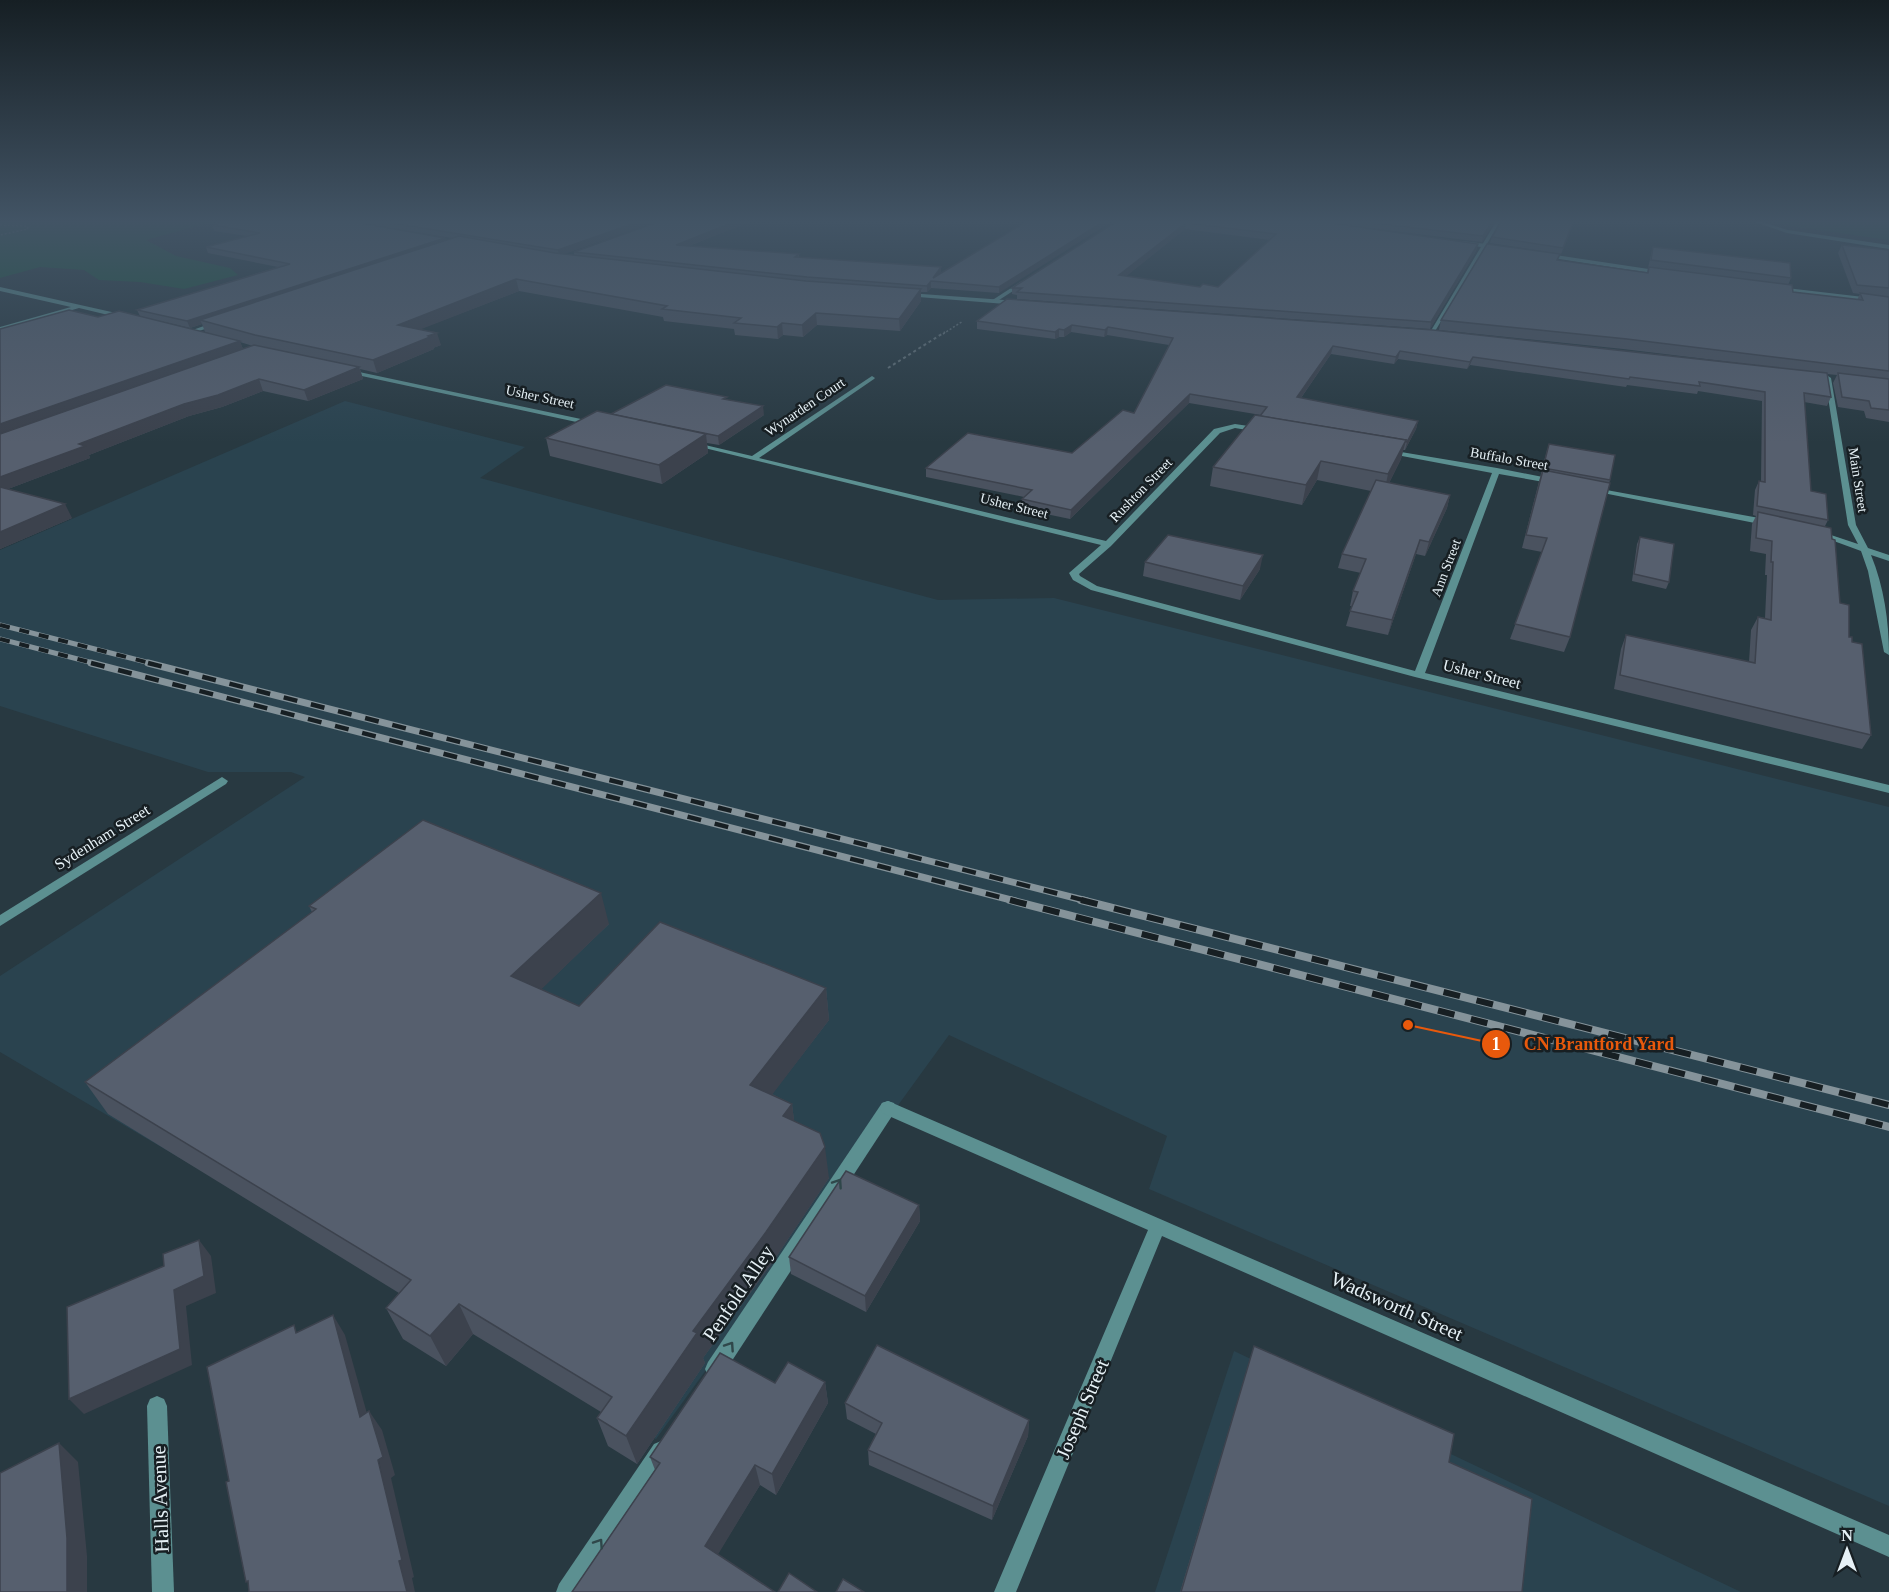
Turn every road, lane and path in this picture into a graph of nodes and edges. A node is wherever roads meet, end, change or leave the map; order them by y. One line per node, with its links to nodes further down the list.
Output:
1 (24, 294): 9 (street)
2 (904, 294): 6 (street)
3 (1004, 294): 6 (street)
4 (1454, 294): 16 (street)
5 (1825, 294): 7 (street)
6 (994, 301): 8 (street); 21 (path)
7 (1889, 302)
8 (1029, 304)
9 (78, 306): 10 (street); 12 (street)
10 (134, 319)
11 (224, 321): 14 (street)
12 (0, 329)
13 (179, 329): 14 (street)
14 (190, 332): 18 (street)
15 (1419, 332): 16 (street)
16 (1431, 333): 17 (street)
17 (1442, 334)
18 (201, 335)
19 (338, 369): 24 (street, Usher Street)
20 (1817, 376): 22 (street)
21 (872, 378): 28 (street, Wynarden Court)
22 (1828, 378): 23 (street); 35 (street, Main Street)
23 (1839, 379)
24 (604, 426)
25 (1265, 431): 34 (street, Rushton Street)
26 (684, 443): 28 (street, Usher Street)
27 (1381, 451): 29 (street, Buffalo Street)
28 (754, 458): 34 (street, Usher Street)
29 (1497, 470): 30 (street, Buffalo Street); 39 (street, Ann Street)
30 (1568, 484)
31 (1580, 486): 32 (street)
32 (1780, 525)
33 (1803, 530): 35 (street)
34 (1108, 544): 37 (street, Rushton Street)
35 (1865, 550): 36 (street); 38 (street, Main Street)
36 (1889, 558)
37 (1074, 573): 39 (street, Usher Street)
38 (1889, 652)
39 (1419, 675): 41 (street, Usher Street)
40 (222, 781): 42 (street, Sydenham Street)
41 (1889, 789)
42 (0, 921)
43 (888, 1108): 44 (street, Wadsworth Street); 45 (street, Penfold Alley, one-way to 43)
44 (1158, 1226): 48 (street, Wadsworth Street); 51 (street, Joseph Street)
45 (704, 1384)
46 (157, 1406): 49 (street, Halls Avenue)
47 (672, 1434): 50 (street, one-way to 47)
48 (1889, 1546)
49 (163, 1592)
50 (567, 1592)
51 (1005, 1592)

